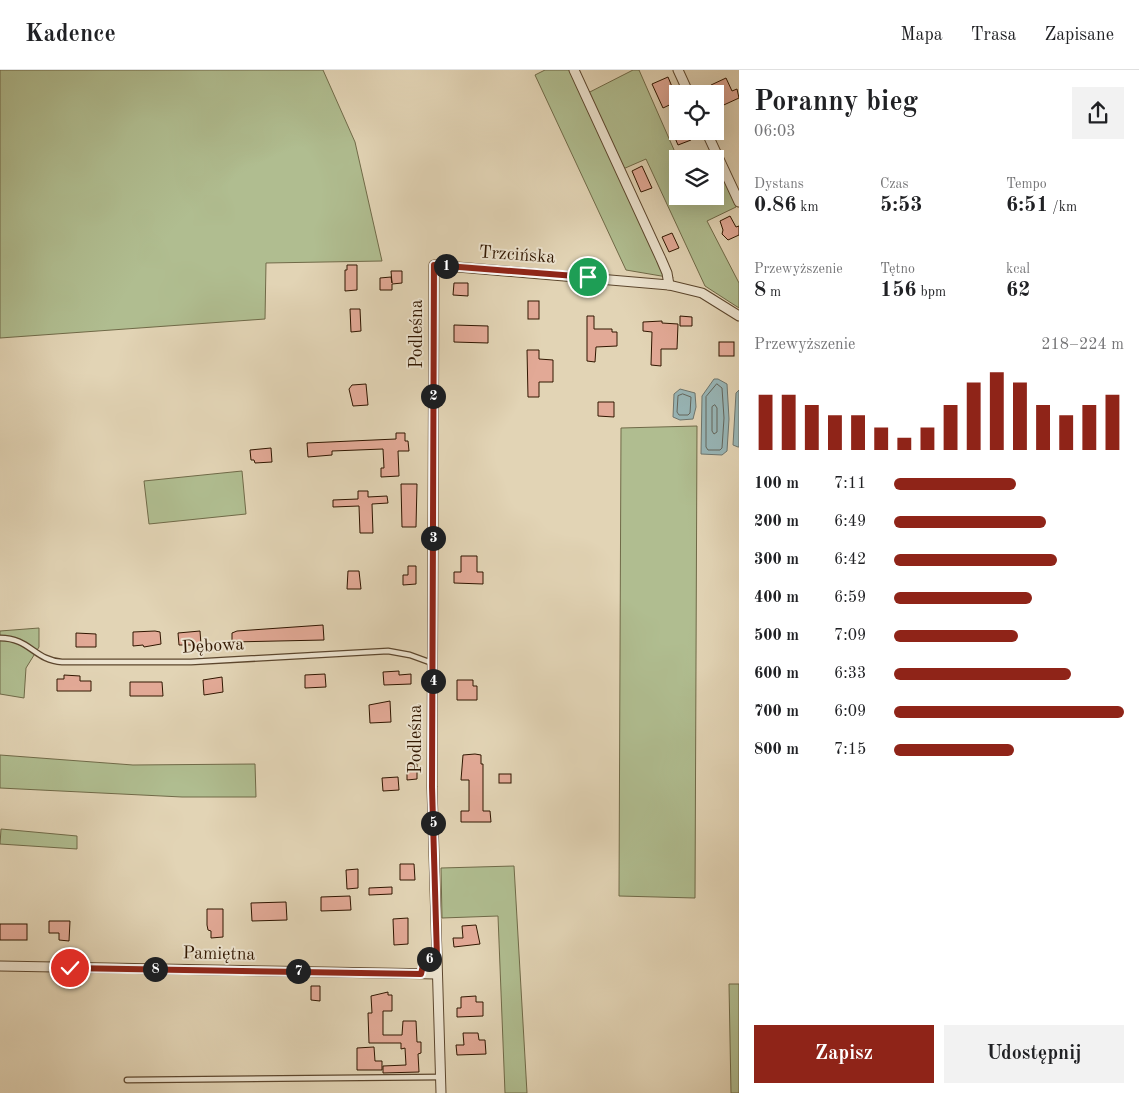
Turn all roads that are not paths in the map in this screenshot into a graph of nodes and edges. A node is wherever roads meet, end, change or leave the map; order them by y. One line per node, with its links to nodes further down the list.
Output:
1 (574, 70): 7 (street)
2 (678, 70): 3 (street)
3 (685, 85)
4 (710, 140): 5 (street)
5 (739, 202)
6 (434, 265): 7 (street, Trzcińska); 10 (street, Podleśna)
7 (669, 285): 8 (street, Trzcińska)
8 (739, 316)
9 (0, 638): 10 (lane, Dębowa)
10 (433, 664): 11 (street, Podleśna)
11 (437, 958): 13 (lane); 14 (street, Podleśna)
12 (0, 966): 13 (street, Pamiętna)
13 (421, 974): 14 (street, Pamiętna)
14 (437, 974): 15 (street, Podleśna)
15 (441, 1077): 16 (lane); 17 (street, Podleśna)
16 (127, 1080)
17 (441, 1093)

